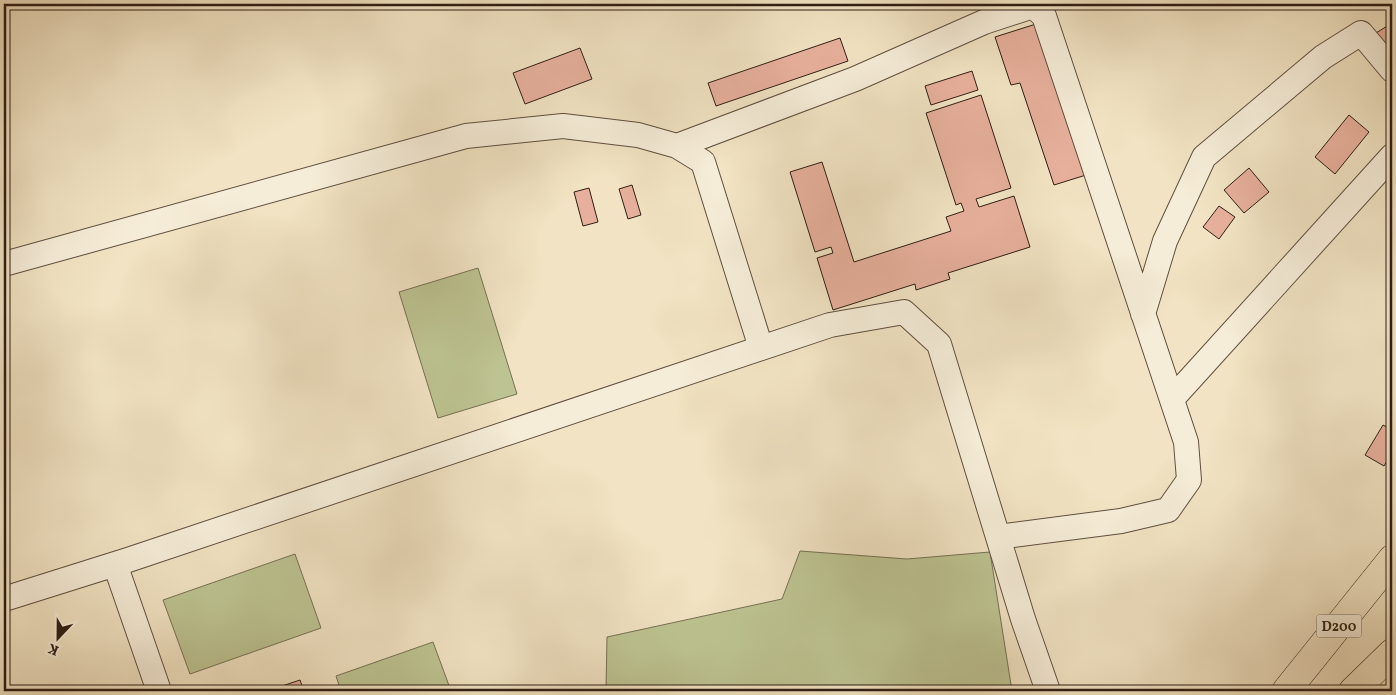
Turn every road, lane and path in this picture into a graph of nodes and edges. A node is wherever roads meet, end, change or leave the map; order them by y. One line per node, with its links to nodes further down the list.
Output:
1 (1033, 5): 3 (street); 6 (street)
2 (1392, 70): 6 (street)
3 (677, 146): 5 (street); 7 (street)
4 (1392, 156): 8 (street)
5 (4, 264)
6 (1143, 314): 8 (street)
7 (761, 348): 9 (street); 11 (street)
8 (1172, 399): 9 (street)
9 (998, 537): 15 (street)
10 (1392, 559): 16 (highway, D200)
11 (116, 564): 12 (street); 14 (street)
12 (4, 598)
13 (1392, 653): 17 (highway)
14 (159, 691)
15 (1048, 691)
16 (1286, 691)
17 (1353, 691)

